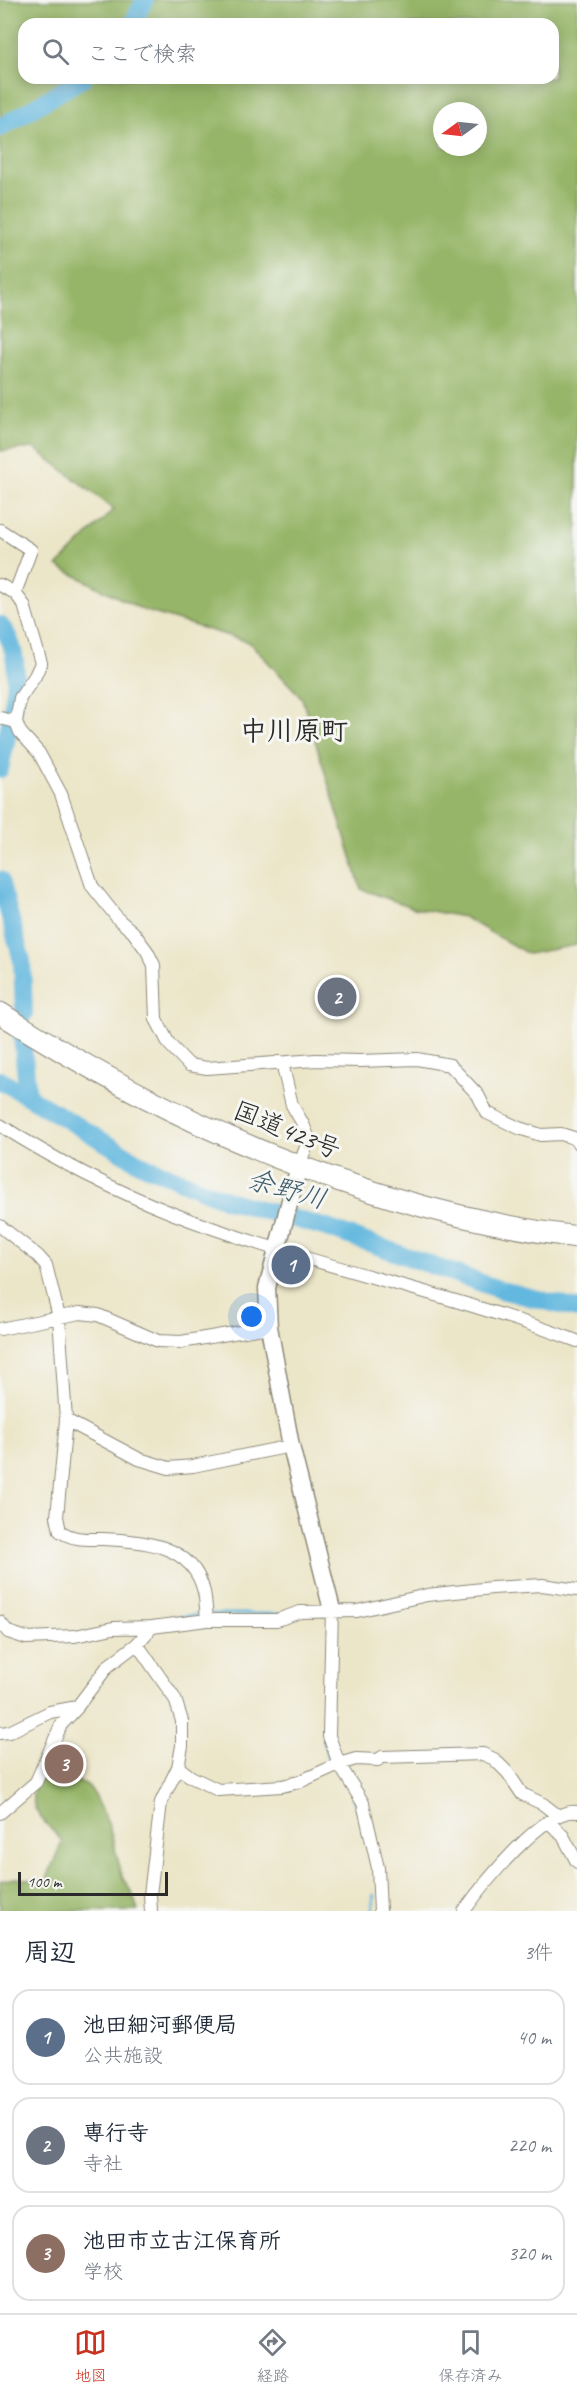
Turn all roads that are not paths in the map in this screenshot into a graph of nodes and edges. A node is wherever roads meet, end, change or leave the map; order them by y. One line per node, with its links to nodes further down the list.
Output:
1 (0, 530): 3 (street)
2 (0, 585): 3 (street)
3 (15, 593): 5 (street)
4 (0, 718): 5 (street)
5 (16, 722): 7 (street)
6 (0, 1013): 10 (highway, 国道423号)
7 (278, 1062): 9 (street); 10 (street)
8 (0, 1125): 13 (street)
9 (577, 1142)
10 (297, 1173): 12 (highway, 国道423号); 13 (street)
11 (0, 1226): 14 (street)
12 (577, 1237)
13 (277, 1245): 15 (street); 17 (street)
14 (59, 1317): 15 (street); 16 (street); 18 (street)
15 (269, 1327): 19 (street)
16 (0, 1329)
17 (577, 1341)
18 (66, 1420): 19 (street); 22 (street)
19 (291, 1446): 21 (street)
20 (577, 1590): 21 (street)
21 (332, 1610): 22 (street); 28 (street)
22 (207, 1620): 24 (street)
23 (0, 1622): 24 (street)
24 (152, 1627): 25 (street)
25 (137, 1644): 26 (street); 29 (street)
26 (77, 1707): 27 (street); 31 (street)
27 (0, 1733)
28 (339, 1764): 29 (street); 32 (street); 35 (street)
29 (178, 1767): 34 (street)
30 (577, 1812): 32 (street)
31 (0, 1813)
32 (553, 1818): 33 (street); 36 (street)
33 (577, 1862)
34 (151, 1911)
35 (380, 1911)
36 (464, 1911)

